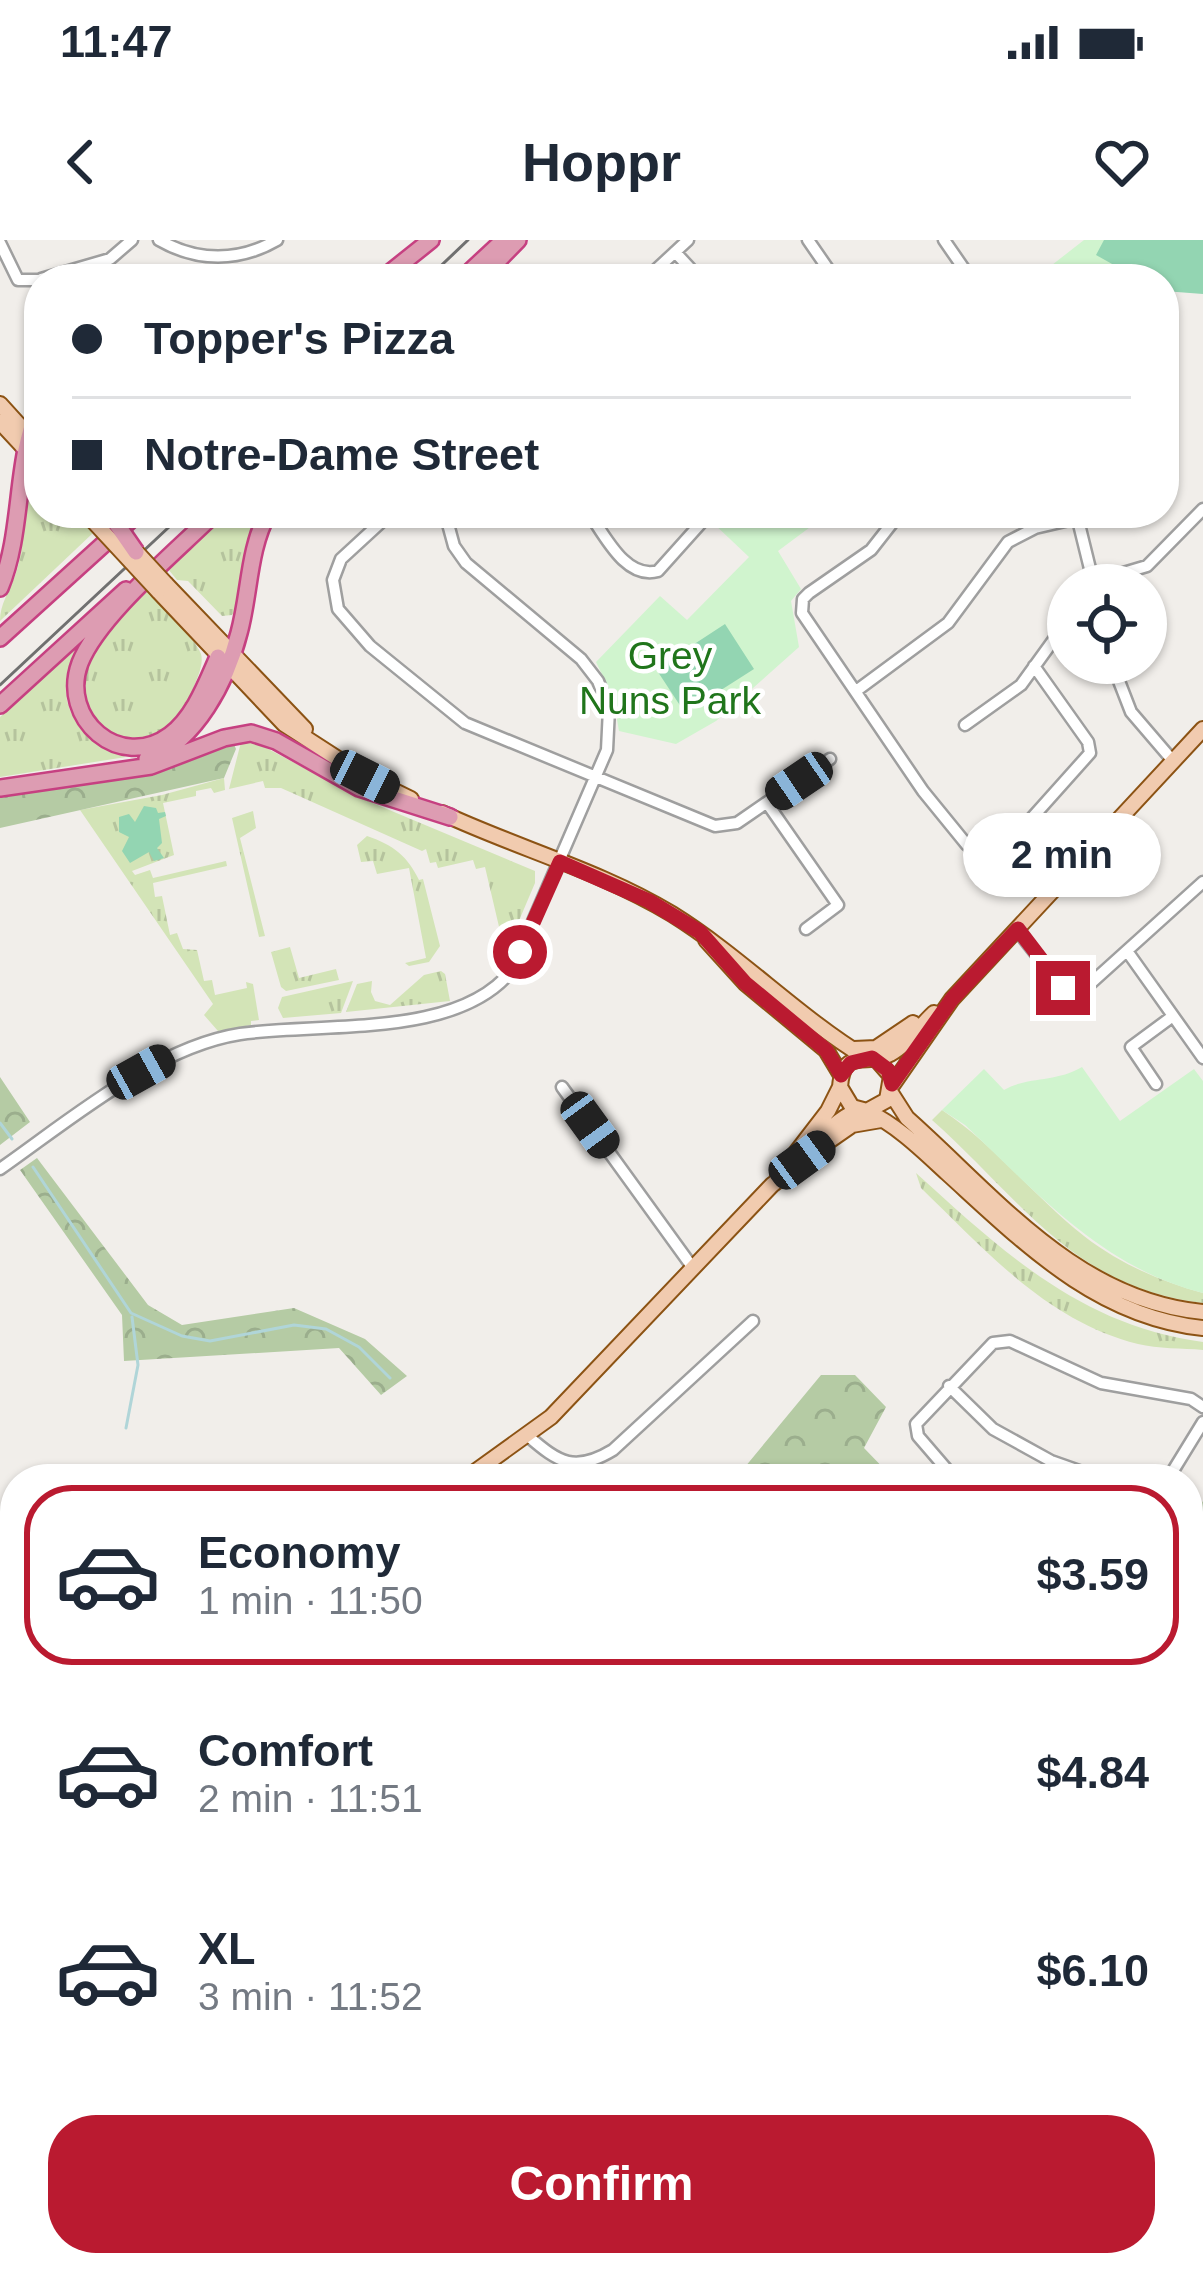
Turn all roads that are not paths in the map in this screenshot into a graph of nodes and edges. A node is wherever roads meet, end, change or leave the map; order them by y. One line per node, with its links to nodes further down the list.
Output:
1 (132, 240): 11 (street)
2 (159, 240): 3 (street)
3 (277, 240)
4 (431, 240): 12 (highway)
5 (442, 240): 13 (highway)
6 (504, 240): 14 (highway)
7 (518, 240): 15 (highway)
8 (688, 240): 10 (street)
9 (0, 243): 18 (street)
10 (675, 252): 16 (street); 17 (street)
11 (92, 264)
12 (401, 264)
13 (416, 264)
14 (478, 264)
15 (495, 264)
16 (662, 264)
17 (686, 264)
18 (24, 280)
19 (0, 404): 21 (main road)
20 (0, 422): 22 (main road)
21 (24, 436)
22 (24, 442)
23 (24, 501): 41 (highway)
24 (1203, 509): 40 (street)
25 (109, 528): 38 (highway, bridge)
26 (113, 528): 42 (highway)
27 (122, 528): 42 (highway)
28 (196, 528): 49 (highway)
29 (198, 528): 45 (highway)
30 (261, 528): 45 (highway)
31 (376, 528): 55 (street)
32 (449, 528): 55 (street)
33 (599, 528): 34 (street)
34 (697, 528)
35 (889, 528): 48 (street)
36 (1035, 528): 48 (street)
37 (1080, 528): 39 (street)
38 (132, 555): 45 (main road, bridge)
39 (1088, 564)
40 (1149, 564)
41 (0, 588)
42 (21, 619): 43 (highway)
43 (0, 638)
44 (1047, 648): 46 (street)
45 (225, 660): 54 (highway); 58 (main road)
46 (1034, 666): 48 (street); 50 (street)
47 (1120, 684): 53 (street)
48 (856, 692)
49 (0, 705)
50 (965, 725)
51 (1203, 729): 53 (main road)
52 (830, 759): 57 (street)
53 (1173, 761): 62 (main road)
54 (110, 772): 56 (highway); 58 (highway)
55 (596, 778): 57 (street); 59 (street)
56 (0, 788)
57 (767, 803): 61 (street)
58 (450, 817): 59 (main road)
59 (560, 862): 63 (main road); 78 (street)
60 (1203, 882): 64 (street)
61 (806, 929)
62 (1018, 929): 64 (street); 65 (main road)
63 (700, 932): 68 (main road); 71 (main road)
64 (1127, 951): 67 (street)
65 (952, 999): 66 (main road); 74 (main road)
66 (933, 1013): 68 (main road); 70 (main road)
67 (1173, 1016): 69 (street); 72 (street)
68 (849, 1047): 70 (main road)
69 (1203, 1058)
70 (872, 1059): 71 (main road); 74 (main road)
71 (840, 1081): 75 (main road); 79 (main road)
72 (1156, 1084)
73 (562, 1087): 80 (street)
74 (892, 1088): 75 (main road); 81 (main road)
75 (863, 1110): 76 (main road); 77 (main road)
76 (886, 1120): 77 (main road); 83 (main road)
77 (802, 1160): 79 (main road)
78 (0, 1169)
79 (772, 1185): 80 (main road)
80 (693, 1268): 87 (main road)
81 (1203, 1312)
82 (753, 1321): 87 (street)
83 (1203, 1328)
84 (949, 1386): 85 (street); 89 (street); 90 (street)
85 (1203, 1407)
86 (1203, 1422): 91 (street)
87 (528, 1436): 88 (main road)
88 (487, 1464)
89 (944, 1464)
90 (1060, 1464)
91 (1177, 1464)

